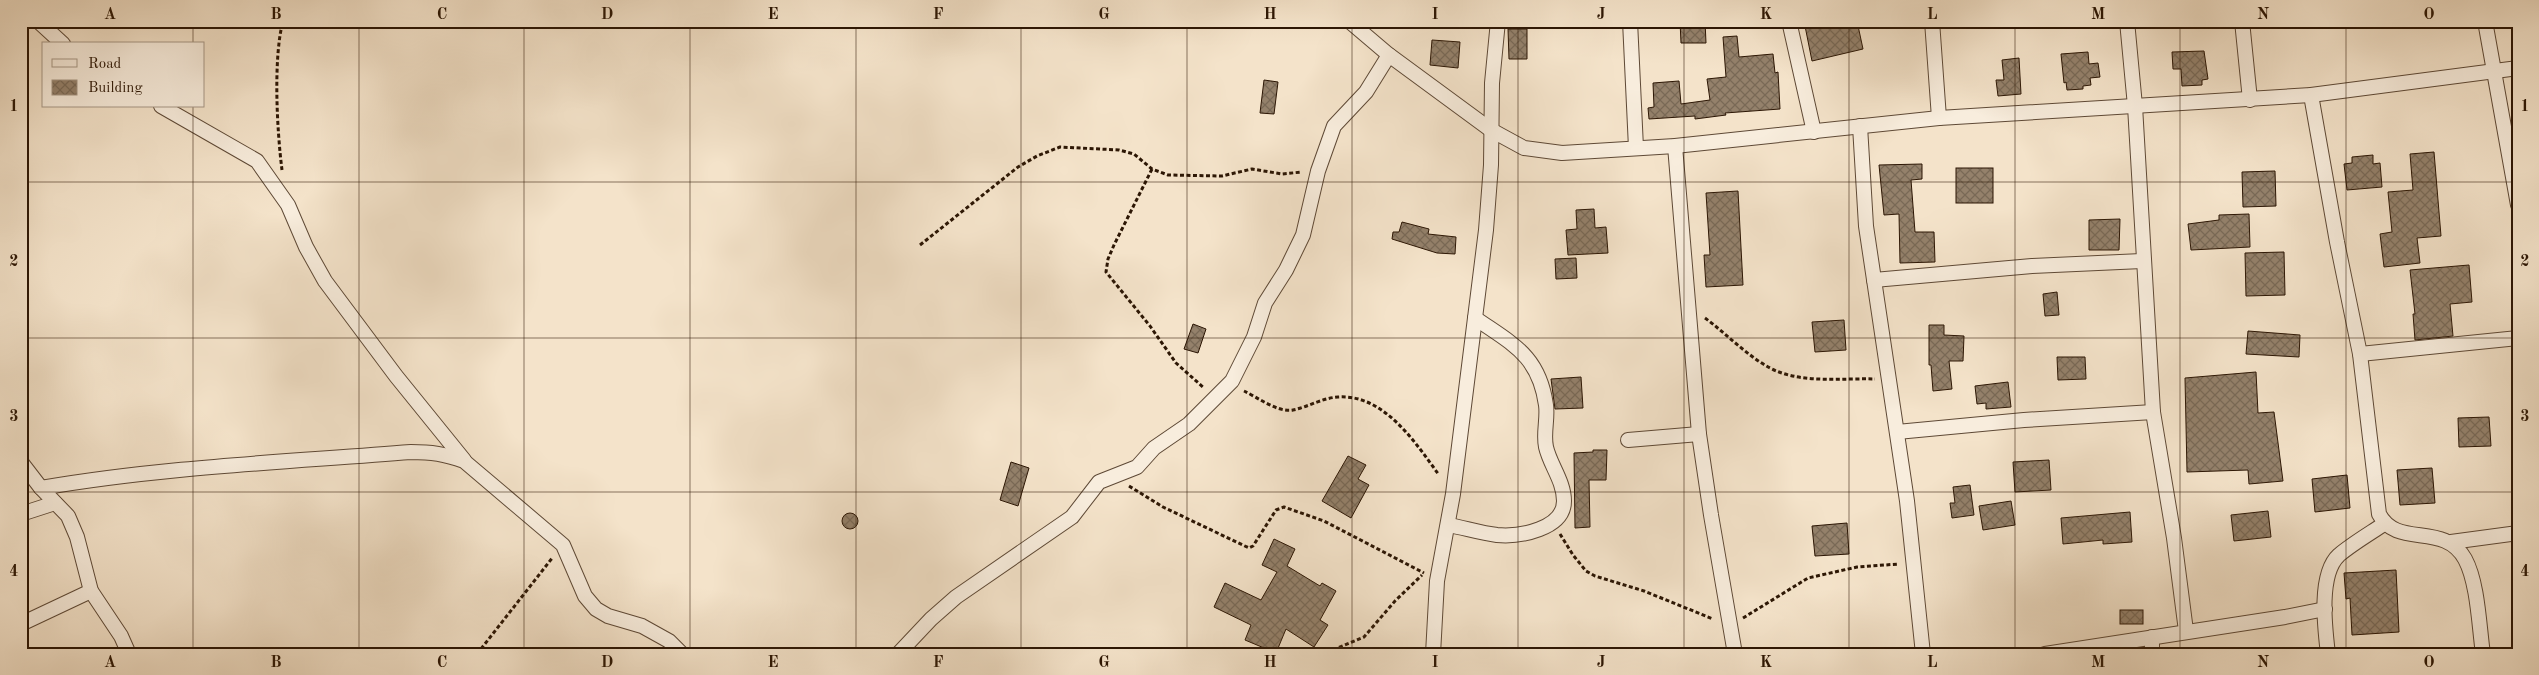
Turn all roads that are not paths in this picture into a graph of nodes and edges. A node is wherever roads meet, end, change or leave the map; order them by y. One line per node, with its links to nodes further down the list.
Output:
1 (38, 21): 10 (street)
2 (1349, 21): 11 (street)
3 (1498, 21): 20 (street)
4 (1630, 21): 23 (street)
5 (1789, 21): 21 (street)
6 (1932, 21): 18 (street)
7 (2127, 21): 16 (street)
8 (2242, 21): 15 (street)
9 (2485, 21): 13 (street)
10 (61, 42)
11 (1389, 55): 20 (street); 50 (street)
12 (2518, 68): 13 (street)
13 (2495, 71): 14 (street); 24 (street)
14 (2311, 95): 15 (street); 29 (street)
15 (2250, 100): 16 (street)
16 (2135, 106): 18 (street); 25 (street)
17 (164, 108): 34 (street)
18 (1939, 118): 19 (street)
19 (1860, 126): 21 (street); 26 (street)
20 (1491, 130): 23 (street); 27 (street)
21 (1814, 132): 22 (street)
22 (1675, 146): 23 (street); 32 (street)
23 (1636, 148)
24 (2518, 205)
25 (2142, 261): 26 (street); 30 (street)
26 (1874, 280): 31 (street)
27 (1476, 318): 39 (street); 39 (street)
28 (2518, 338): 29 (street)
29 (2360, 354): 40 (street)
30 (2153, 412): 31 (street); 46 (street)
31 (1897, 432): 53 (street)
32 (1699, 434): 33 (street); 52 (street)
33 (1628, 440)
34 (464, 461): 36 (street); 49 (street)
35 (21, 462): 36 (street)
36 (41, 488): 37 (street)
37 (55, 503): 38 (street); 43 (street)
38 (21, 514)
39 (1449, 524): 51 (street)
40 (2384, 524): 42 (street); 44 (street)
41 (2518, 534): 42 (street)
42 (2451, 542): 57 (street)
43 (91, 591): 45 (street); 48 (street)
44 (2325, 609): 46 (street); 56 (street)
45 (21, 624)
46 (2186, 631): 47 (street)
47 (2152, 637): 54 (street); 55 (street)
48 (127, 652)
49 (682, 654)
50 (898, 654)
51 (1433, 654)
52 (1735, 654)
53 (1923, 654)
54 (2045, 654)
55 (2152, 654)
56 (2328, 654)
57 (2483, 654)

